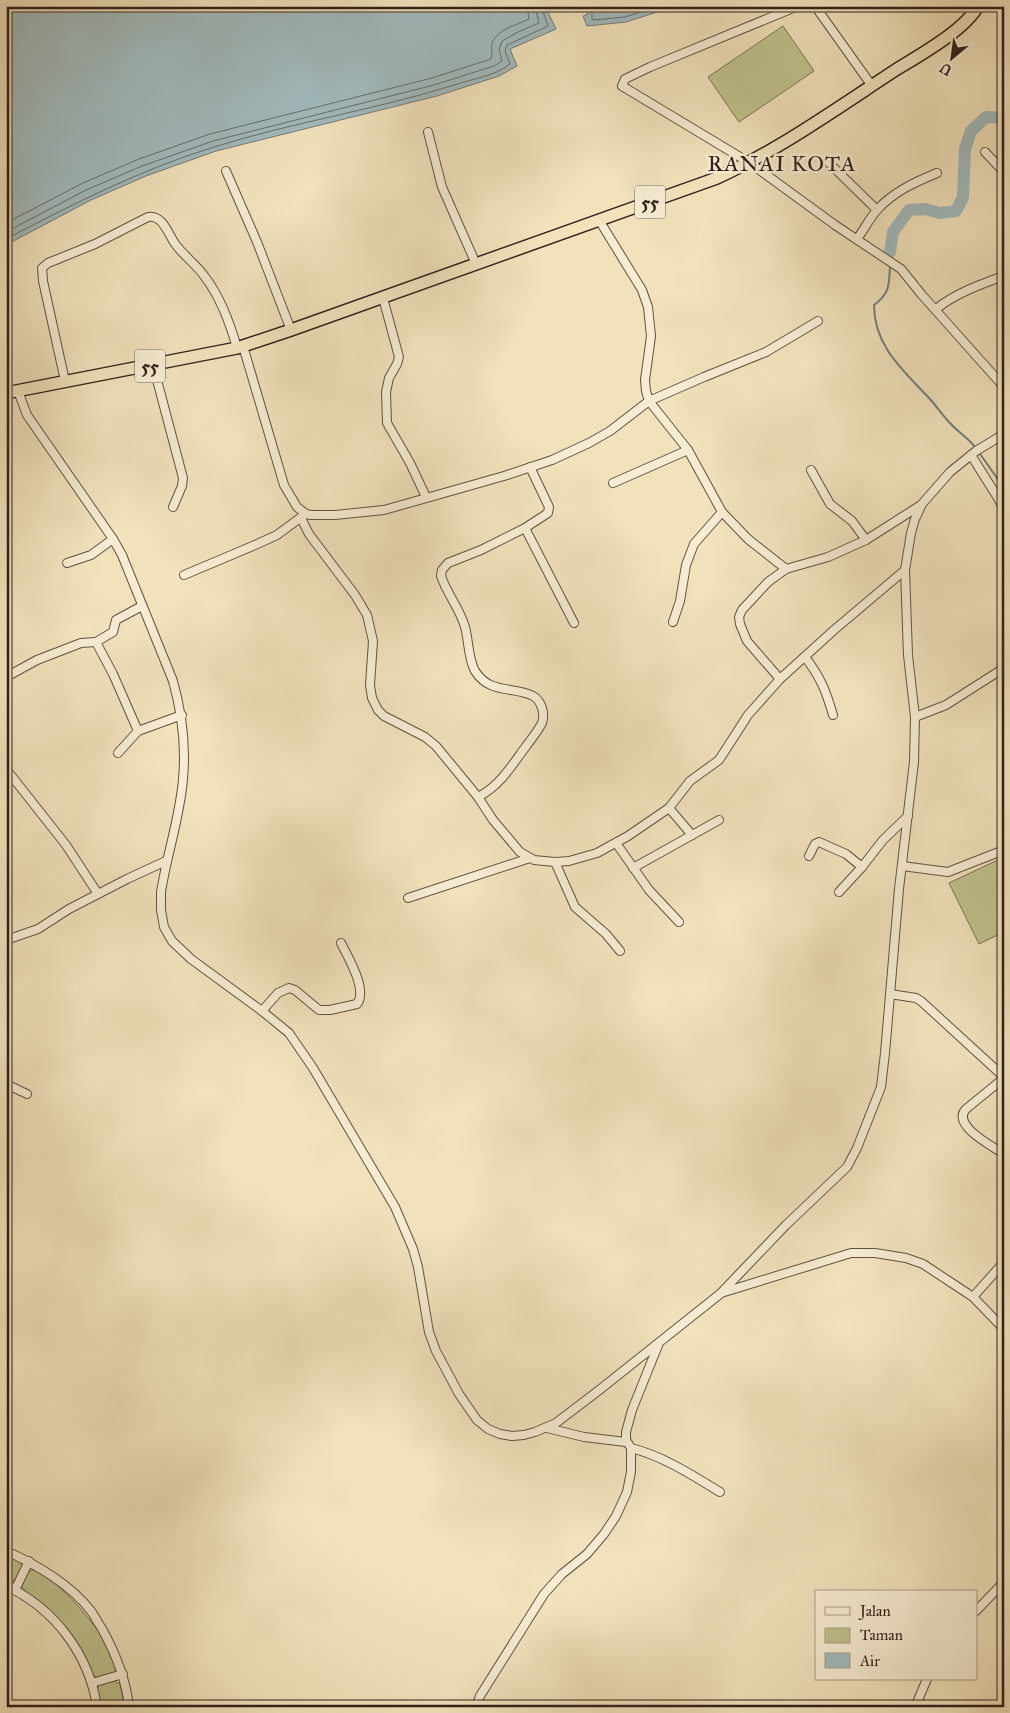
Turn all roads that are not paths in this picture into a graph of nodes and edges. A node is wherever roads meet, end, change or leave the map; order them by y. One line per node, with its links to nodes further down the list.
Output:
1 (798, 6): 8 (street)
2 (815, 6): 4 (street)
3 (978, 8): 4 (highway, 55)
4 (872, 86): 8 (highway, 55)
5 (428, 132): 15 (street)
6 (985, 152): 10 (street)
7 (828, 162): 12 (street)
8 (750, 163): 13 (highway, 55); 14 (street)
9 (226, 171): 20 (street)
10 (1004, 172)
11 (937, 173): 12 (street)
12 (877, 210): 14 (street)
13 (599, 220): 15 (highway, 55); 27 (street)
14 (857, 239): 18 (street)
15 (476, 264): 17 (highway, 55)
16 (1004, 276): 18 (street)
17 (383, 298): 20 (highway, 55); 34 (street)
18 (936, 310): 24 (street)
19 (818, 321): 27 (street)
20 (291, 330): 21 (highway, 55)
21 (240, 347): 22 (highway, 55); 23 (street); 39 (street)
22 (153, 365): 23 (highway, 55); 36 (street)
23 (64, 381): 25 (highway, 55)
24 (1004, 387)
25 (18, 391): 26 (highway, 55); 41 (street)
26 (6, 393)
27 (649, 401): 29 (street); 31 (street)
28 (1004, 434): 30 (street)
29 (688, 450): 33 (street); 38 (street)
30 (973, 453): 35 (street); 37 (street)
31 (530, 467): 34 (street); 40 (street)
32 (810, 470): 42 (street)
33 (613, 484)
34 (426, 497): 39 (street)
35 (922, 504): 42 (street); 45 (street)
36 (172, 507)
37 (1004, 510)
38 (722, 512): 44 (street); 48 (street)
39 (304, 516): 46 (street); 61 (street)
40 (525, 528): 49 (street); 61 (street)
41 (113, 539): 43 (street); 47 (street)
42 (866, 540): 44 (street)
43 (67, 563)
44 (786, 569): 54 (street)
45 (905, 570): 51 (street); 57 (street)
46 (184, 575)
47 (142, 606): 50 (street); 55 (street)
48 (673, 622)
49 (574, 623)
50 (96, 642): 53 (street); 58 (street)
51 (805, 657): 54 (street); 56 (street)
52 (1004, 668): 57 (street)
53 (6, 677)
54 (780, 679): 62 (street)
55 (182, 715): 58 (street); 70 (street)
56 (834, 715)
57 (914, 717): 63 (street)
58 (138, 731): 59 (street)
59 (118, 753)
60 (6, 769): 76 (street)
61 (478, 798): 69 (street)
62 (669, 808): 65 (street); 66 (street)
63 (908, 816): 72 (street); 73 (street)
64 (719, 820): 65 (street)
65 (692, 835): 74 (street)
66 (616, 843): 71 (street); 74 (street)
67 (1004, 850): 72 (street)
68 (809, 856): 73 (street)
69 (530, 858): 71 (street); 77 (street)
70 (166, 861): 76 (street); 83 (street)
71 (555, 862): 81 (street)
72 (902, 866): 82 (street)
73 (862, 867): 75 (street)
74 (633, 868): 78 (street)
75 (839, 892)
76 (98, 894): 79 (street)
77 (408, 898)
78 (679, 922)
79 (6, 940)
80 (341, 943): 83 (street)
81 (620, 951)
82 (890, 994): 84 (street); 89 (street)
83 (262, 1011): 93 (street)
84 (1004, 1078): 87 (street)
85 (6, 1084): 86 (street)
86 (27, 1094)
87 (1004, 1154)
88 (1004, 1262): 90 (street)
89 (720, 1294): 90 (street); 92 (street)
90 (973, 1297): 91 (street)
91 (1004, 1329)
92 (658, 1343): 93 (street); 94 (street)
93 (547, 1428): 94 (street)
94 (629, 1445): 95 (street); 107 (street)
95 (720, 1492)
96 (6, 1551): 97 (street)
97 (29, 1561): 100 (street); 102 (street)
98 (1004, 1582): 101 (street)
99 (6, 1586): 100 (street)
100 (15, 1590): 104 (street)
101 (978, 1609)
102 (123, 1674): 104 (street); 106 (street)
103 (928, 1680): 108 (street)
104 (92, 1683): 105 (street)
105 (97, 1707)
106 (129, 1707)
107 (476, 1707)
108 (915, 1707)

